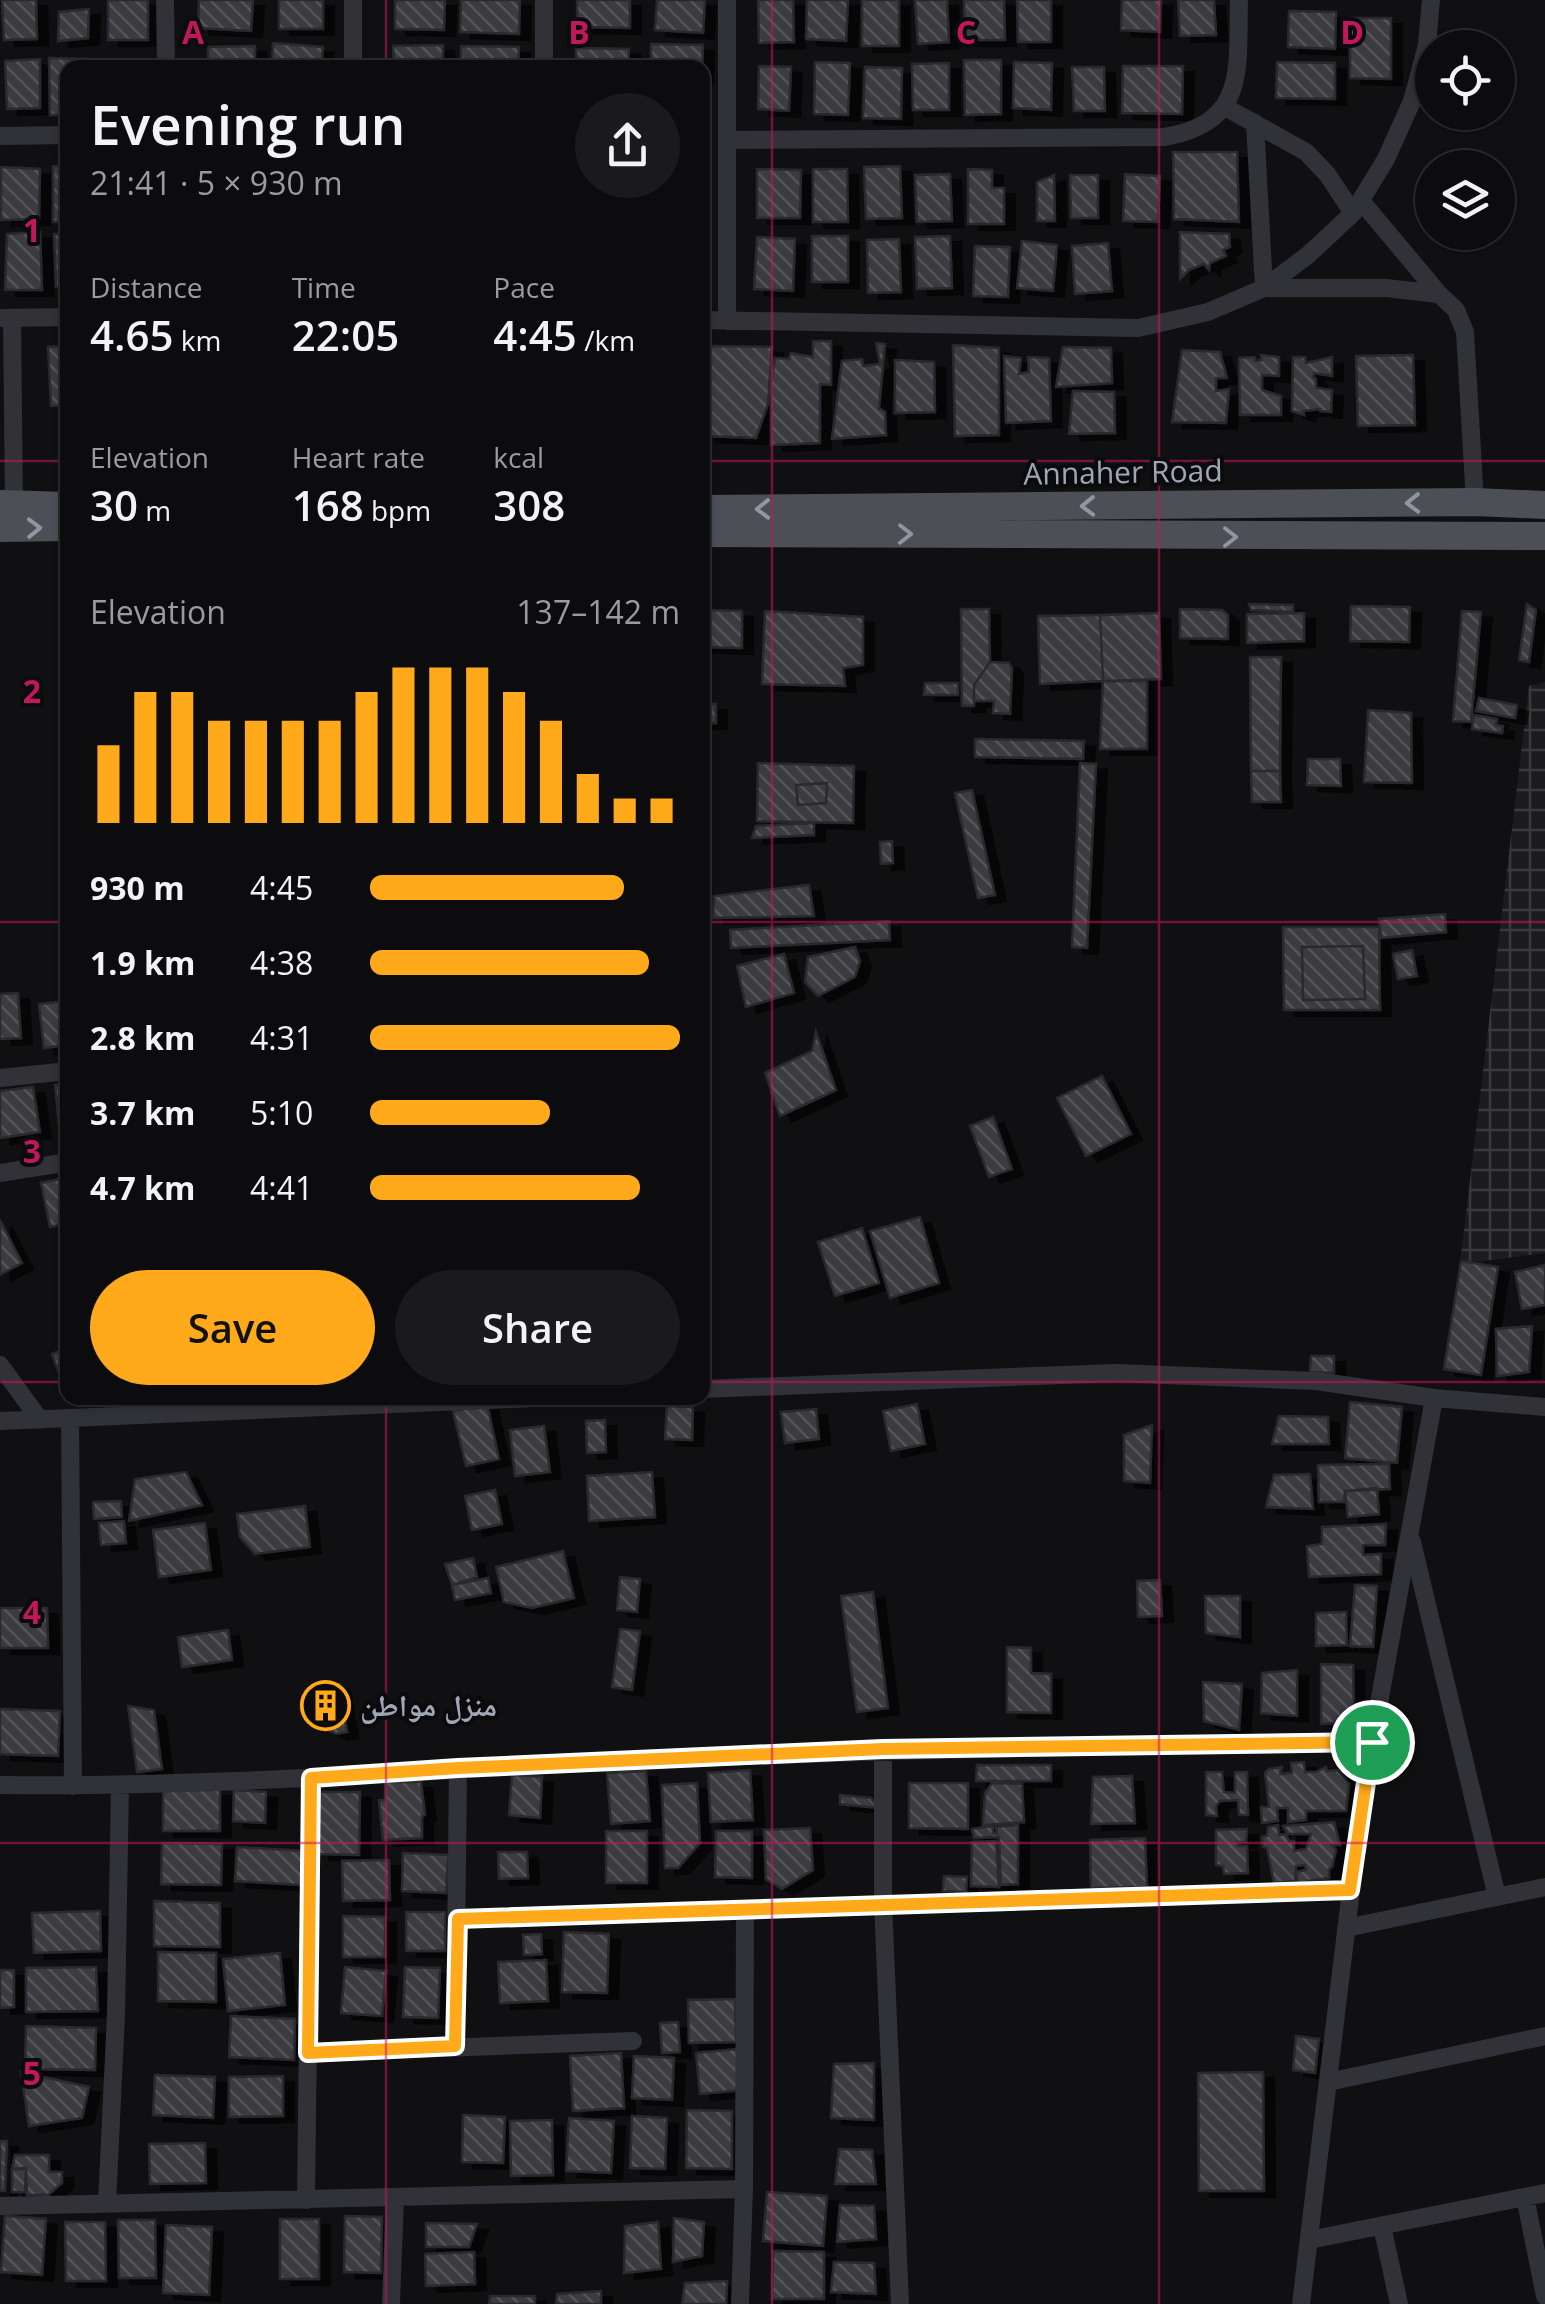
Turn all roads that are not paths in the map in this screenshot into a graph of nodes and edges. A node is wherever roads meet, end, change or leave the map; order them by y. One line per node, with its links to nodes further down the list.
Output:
1 (165, 0): 7 (street)
2 (354, 0): 8 (street)
3 (544, 0): 9 (street)
4 (727, 0): 14 (street)
5 (1239, 0): 10 (street)
6 (1431, 0): 15 (street)
7 (166, 60)
8 (354, 60)
9 (544, 60)
10 (1226, 106): 11 (street); 14 (street)
11 (1255, 124): 15 (street); 16 (street)
12 (60, 135): 13 (street)
13 (0, 136)
14 (729, 140): 21 (street)
15 (1358, 208): 16 (street); 17 (street)
16 (1264, 288): 17 (street); 21 (street)
17 (1439, 294): 22 (street)
18 (6, 318): 19 (street); 26 (street)
19 (60, 318)
20 (710, 320): 21 (street)
21 (727, 321)
22 (1475, 502): 23 (main road, Annaher Road); 25 (main road, Annaher Road, one-way to 25)
23 (1545, 506)
24 (60, 507): 26 (main road)
25 (710, 509)
26 (5, 512): 27 (main road, one-way to 27)
27 (60, 526)
28 (710, 533): 29 (main road, Annaher Road, one-way to 29)
29 (1545, 536)
30 (60, 1072): 31 (street)
31 (0, 1078)
32 (60, 1163): 33 (street)
33 (0, 1173)
34 (0, 1365): 41 (street)
35 (710, 1389): 36 (street)
36 (1434, 1398): 39 (street); 43 (street)
37 (212, 1405): 38 (street)
38 (166, 1406): 40 (street)
39 (1545, 1407)
40 (70, 1418): 41 (street); 49 (street)
41 (40, 1420): 42 (street)
42 (0, 1421)
43 (1410, 1532): 44 (street); 53 (street)
44 (1372, 1742): 45 (street); 52 (street)
45 (883, 1749): 46 (street); 54 (street)
46 (458, 1768): 47 (street); 56 (street)
47 (311, 1778): 50 (street); 61 (street)
48 (0, 1785): 49 (street)
49 (73, 1786): 50 (street)
50 (120, 1786): 68 (street)
51 (1545, 1887): 53 (street)
52 (1350, 1890): 54 (street); 57 (street)
53 (1497, 1897): 57 (street)
54 (883, 1903): 55 (street); 75 (street)
55 (746, 1909): 56 (street); 63 (street)
56 (458, 1919): 60 (street)
57 (1346, 1928): 62 (street)
58 (1545, 2036): 62 (street)
59 (633, 2041): 60 (street)
60 (455, 2046): 61 (street)
61 (308, 2053): 67 (street)
62 (1328, 2082): 71 (street)
63 (744, 2189): 66 (street); 74 (street)
64 (1545, 2193): 65 (street)
65 (1524, 2197): 70 (street); 72 (street)
66 (395, 2198): 67 (street); 73 (street)
67 (306, 2200): 68 (street)
68 (108, 2204): 69 (street)
69 (0, 2206)
70 (1382, 2226): 71 (street); 77 (street)
71 (1309, 2240): 76 (street)
72 (1545, 2296)
73 (391, 2304)
74 (740, 2304)
75 (900, 2304)
76 (1302, 2304)
77 (1399, 2304)

